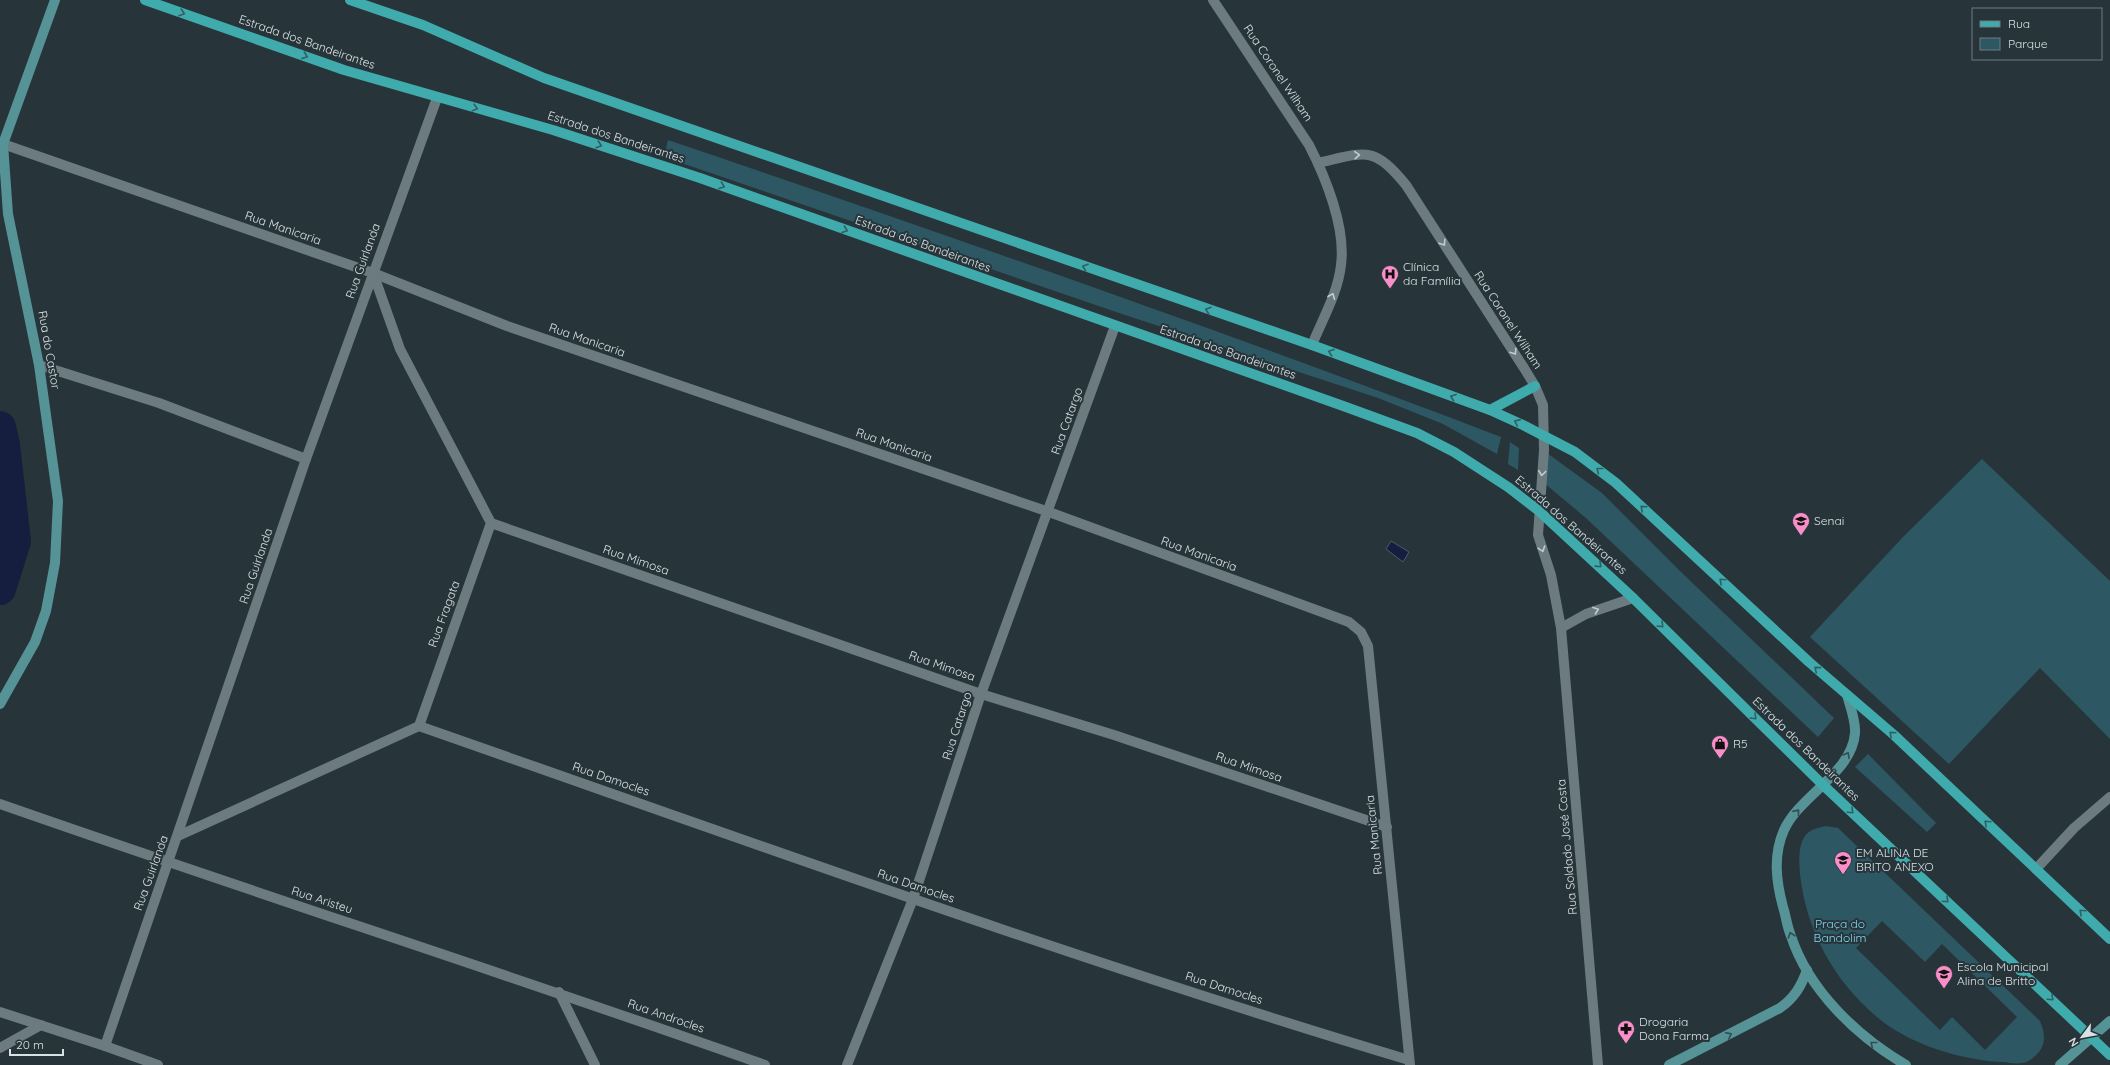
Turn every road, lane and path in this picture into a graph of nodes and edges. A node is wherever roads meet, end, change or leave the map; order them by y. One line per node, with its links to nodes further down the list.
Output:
1 (55, 0): 6 (street, Rua do Castor)
2 (145, 0): 5 (main road, Estrada dos Bandeirantes, one-way to 5)
3 (350, 0): 10 (main road, one-way to 3)
4 (1213, 0): 7 (street, Rua Coronel Wilham)
5 (437, 98): 8 (street, Rua Guirlanda); 9 (main road, Estrada dos Bandeirantes, one-way to 9)
6 (3, 144): 8 (street, Rua Manicaria); 11 (street, Rua do Castor)
7 (1318, 163): 10 (street, Rua Coronel Wilham, one-way to 7); 12 (street, Rua Coronel Wilham, one-way to 12)
8 (373, 273): 15 (street, Rua Guirlanda); 17 (street, Rua Manicaria); 18 (street)
9 (1115, 326): 16 (main road, Estrada dos Bandeirantes); 17 (street, Rua Catargo)
10 (1312, 345): 13 (main road, one-way to 10)
11 (39, 365): 15 (street); 23 (street, Rua do Castor)
12 (1535, 386): 13 (main road); 14 (street, Rua Coronel Wilham)
13 (1490, 410): 14 (main road, one-way to 13)
14 (1544, 436): 16 (street, Rua Coronel Wilham, one-way to 16); 22 (main road, one-way to 14)
15 (306, 459): 29 (street, Rua Guirlanda)
16 (1539, 511): 19 (main road, Estrada dos Bandeirantes, one-way to 19); 20 (street, Rua Soldado José Costa, one-way to 20)
17 (1049, 512): 21 (street, Rua Catargo); 28 (street, Rua Manicaria)
18 (491, 523): 21 (street, Rua Mimosa); 24 (street, Rua Fragata)
19 (1633, 598): 20 (street, one-way to 19); 25 (main road, Estrada dos Bandeirantes, one-way to 25)
20 (1561, 628): 48 (street, Rua Soldado José Costa)
21 (981, 694): 28 (street, Rua Mimosa); 32 (street, Rua Catargo)
22 (1847, 695): 25 (street, one-way to 22); 31 (main road, one-way to 22)
23 (0, 704)
24 (419, 726): 29 (street); 32 (street, Rua Damocles)
25 (1823, 785): 34 (street, one-way to 25); 39 (main road, Estrada dos Bandeirantes, one-way to 39)
26 (2110, 797): 31 (street)
27 (0, 804): 30 (street, Rua Aristeu)
28 (1387, 827): 43 (street, Rua Manicaria)
29 (178, 836): 30 (street, Rua Guirlanda)
30 (168, 862): 35 (street, Rua Aristeu); 40 (street, Rua Guirlanda)
31 (2036, 869): 33 (main road, one-way to 31)
32 (913, 899): 43 (street, Rua Damocles); 47 (street, Rua Catargo)
33 (2110, 939)
34 (1807, 970): 49 (street, one-way to 34); 50 (street, one-way to 34)
35 (559, 992): 45 (street); 46 (street, Rua Androcles)
36 (0, 1012): 38 (street)
37 (2110, 1021): 39 (street)
38 (41, 1025): 40 (street); 41 (street)
39 (2092, 1037): 42 (main road, Estrada dos Bandeirantes); 51 (street)
40 (105, 1046): 44 (street)
41 (0, 1048)
42 (2110, 1055)
43 (1410, 1062)
44 (158, 1065)
45 (595, 1065)
46 (765, 1065)
47 (847, 1065)
48 (1598, 1065)
49 (1669, 1065)
50 (1906, 1065)
51 (2060, 1065)

